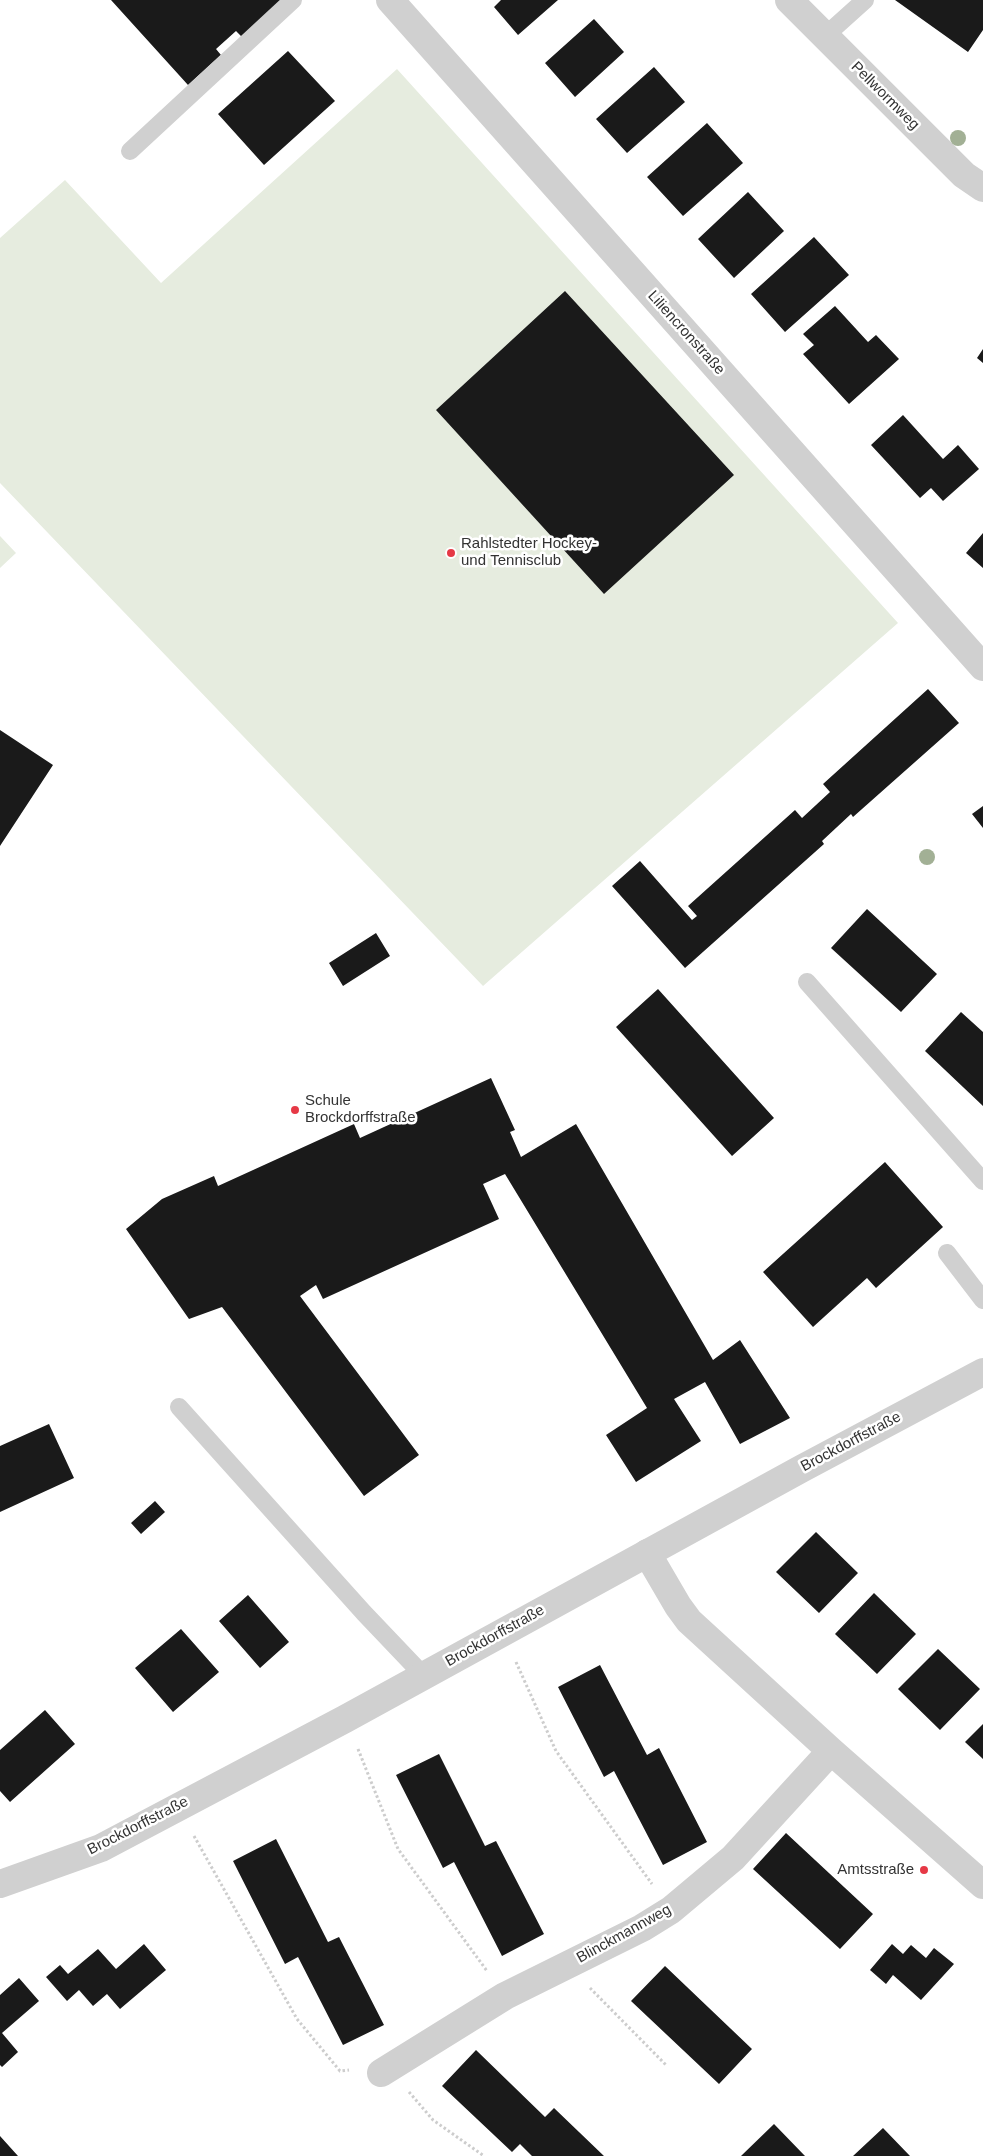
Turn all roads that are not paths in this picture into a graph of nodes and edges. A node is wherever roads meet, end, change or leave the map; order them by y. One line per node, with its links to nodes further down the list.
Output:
1 (293, 0): 6 (lane)
2 (390, 0): 8 (street, Liliencronstraße)
3 (789, 0): 5 (street, Pellwormweg)
4 (865, 0): 5 (lane)
5 (825, 36): 7 (street, Pellwormweg)
6 (130, 151)
7 (983, 188)
8 (983, 667)
9 (807, 982): 10 (lane)
10 (983, 1181)
11 (947, 1253): 12 (lane)
12 (983, 1300)
13 (983, 1372): 15 (street, Brockdorffstraße)
14 (179, 1407): 16 (lane)
15 (647, 1553): 16 (street, Brockdorffstraße); 17 (street)
16 (423, 1675): 18 (street, Brockdorffstraße)
17 (831, 1751): 19 (street); 20 (street, Blinckmannweg)
18 (2, 1881)
19 (983, 1885)
20 (385, 2071)

